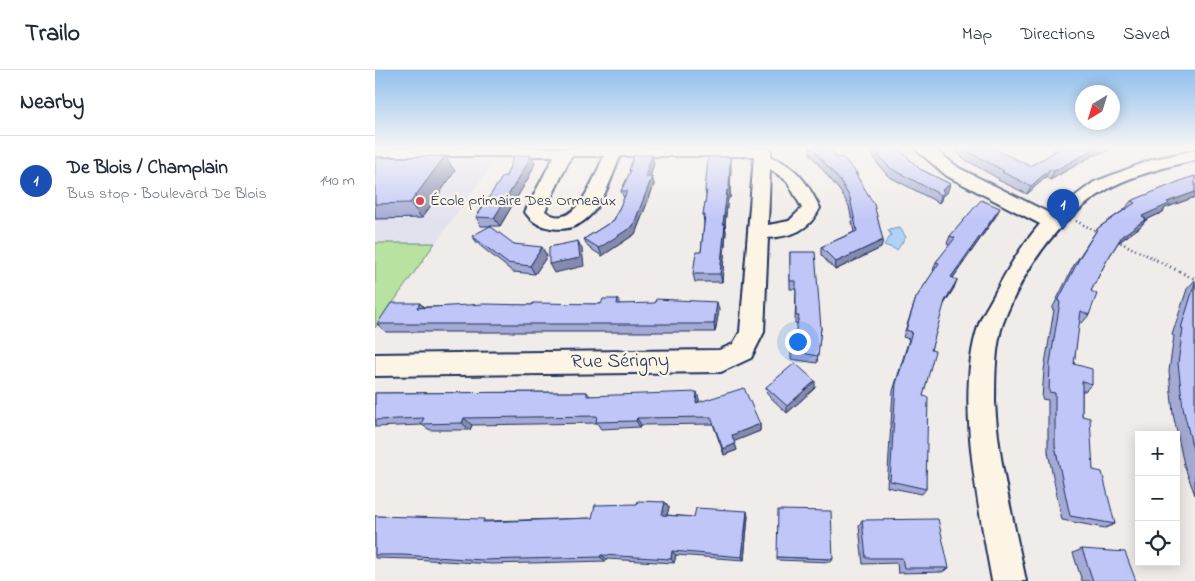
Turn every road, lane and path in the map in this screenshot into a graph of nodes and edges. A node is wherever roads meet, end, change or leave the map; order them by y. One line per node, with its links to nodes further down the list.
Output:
1 (554, 172): 2 (street)
2 (605, 172)
3 (762, 172): 8 (street, Rue Sérigny)
4 (788, 172): 8 (street)
5 (953, 172): 7 (street)
6 (1137, 172): 7 (street)
7 (1058, 218): 9 (path); 13 (street)
8 (758, 233): 12 (street, Rue Sérigny)
9 (1107, 236)
10 (1116, 240): 11 (path)
11 (1195, 279)
12 (375, 365)
13 (1009, 581)

